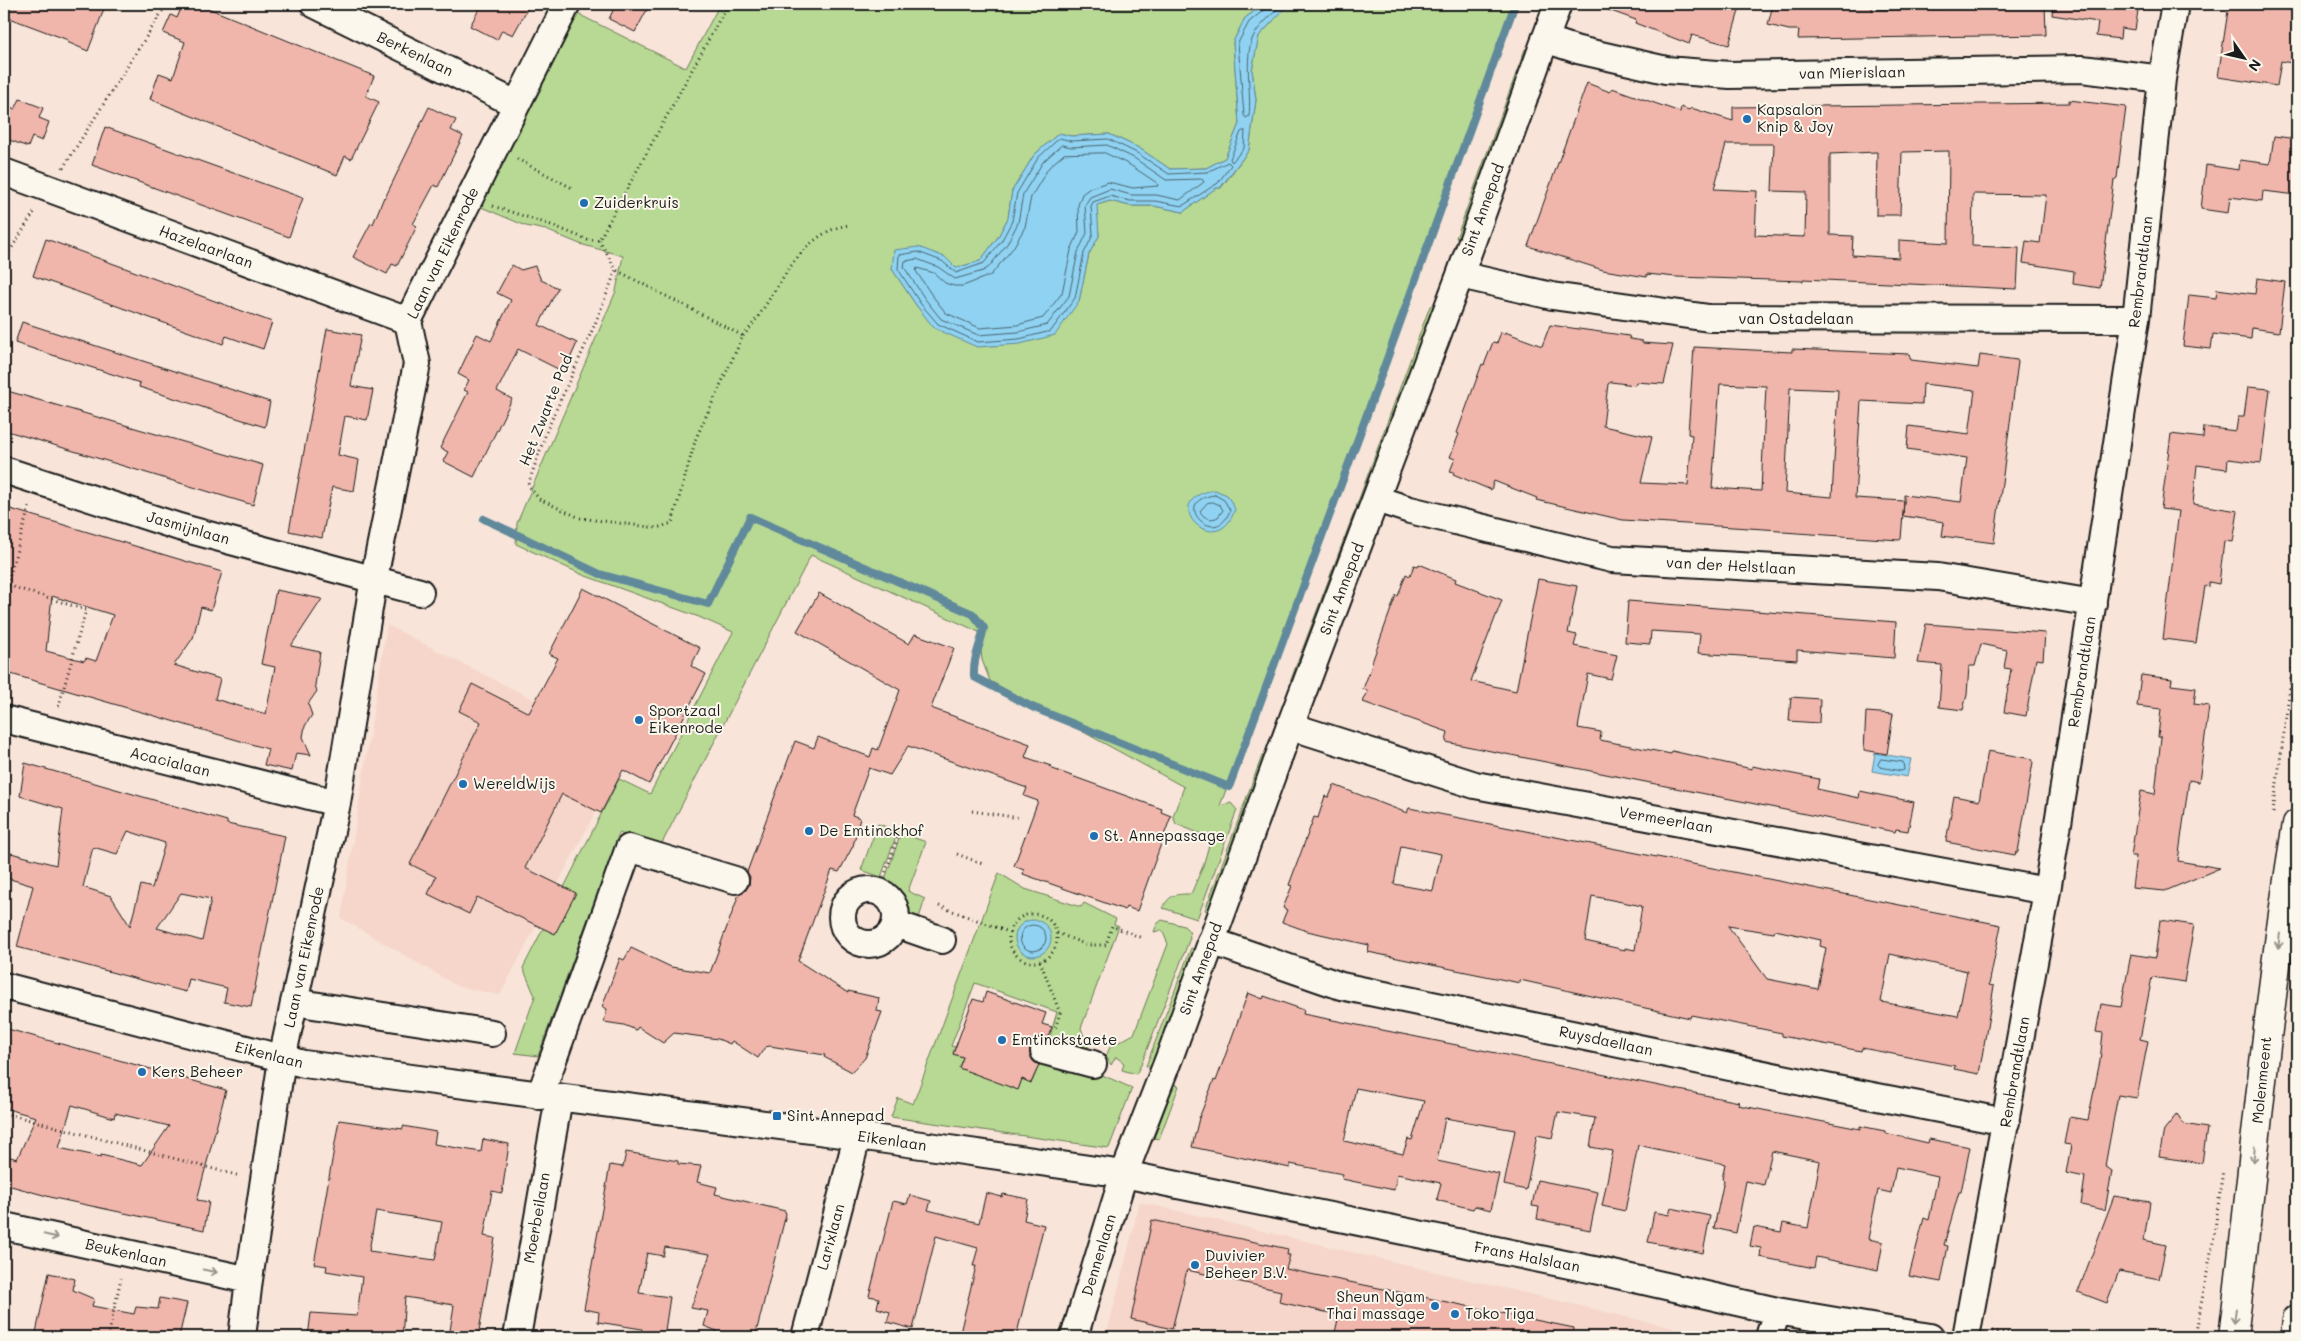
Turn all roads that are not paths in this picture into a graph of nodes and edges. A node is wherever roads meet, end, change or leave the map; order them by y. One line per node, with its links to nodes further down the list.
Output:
1 (314, 4): 7 (street, Berkenlaan)
2 (567, 4): 7 (street, Laan van Eikenrode)
3 (1558, 4): 5 (street, Sint Annepad)
4 (2175, 4): 6 (street, Rembrandtlaan)
5 (1545, 39): 6 (street, van Mierislaan); 9 (street, Sint Annepad)
6 (2162, 79): 10 (street, Rembrandtlaan)
7 (516, 104): 11 (street, Laan van Eikenrode)
8 (4, 172): 11 (street, Hazelaarlaan)
9 (1460, 275): 10 (street, van Ostadelaan); 13 (street, Sint Annepad)
10 (2136, 319): 16 (street, Rembrandtlaan)
11 (408, 321): 14 (street, Laan van Eikenrode)
12 (4, 470): 14 (street, Jasmijnlaan)
13 (1376, 499): 16 (street, van der Helstlaan); 18 (street, Sint Annepad)
14 (374, 578): 15 (street); 19 (street, Laan van Eikenrode)
15 (420, 592)
16 (2093, 603): 22 (street, Rembrandtlaan)
17 (4, 719): 19 (street, Acacialaan)
18 (1290, 726): 22 (street, Vermeerlaan); 26 (street, Sint Annepad)
19 (337, 803): 28 (street, Laan van Eikenrode)
20 (2297, 824): 23 (main road, Molenmeent)
21 (735, 880): 33 (street)
22 (2047, 891): 34 (street, Rembrandtlaan)
23 (2290, 903): 48 (main road, Molenmeent, one-way to 48)
24 (896, 924): 24 (street); 25 (street)
25 (942, 940)
26 (1211, 940): 34 (street, Ruysdaellaan); 36 (street, Sint Annepad)
27 (4, 986): 31 (street, Eikenlaan)
28 (294, 1002): 29 (street); 31 (street, Laan van Eikenrode)
29 (492, 1033)
30 (1046, 1052): 32 (street)
31 (282, 1059): 33 (street, Eikenlaan); 38 (street, Laan van Eikenrode)
32 (1093, 1064)
33 (549, 1097): 35 (street, Eikenlaan); 42 (street, Moerbeilaan)
34 (2006, 1122): 47 (street, Rembrandtlaan)
35 (857, 1137): 36 (street, Eikenlaan); 43 (street, Larixlaan)
36 (1124, 1174): 39 (street, Frans Halslaan); 44 (street, Dennenlaan)
37 (4, 1226): 38 (street, Beukenlaan, one-way to 38)
38 (249, 1280): 41 (street, Laan van Eikenrode)
39 (1777, 1311): 45 (street); 46 (street, Frans Halslaan)
40 (2297, 1319): 49 (main road)
41 (242, 1337)
42 (517, 1337)
43 (805, 1337)
44 (1074, 1337)
45 (1769, 1337)
46 (1930, 1337)
47 (1966, 1337)
48 (2233, 1337)
49 (2295, 1337)

